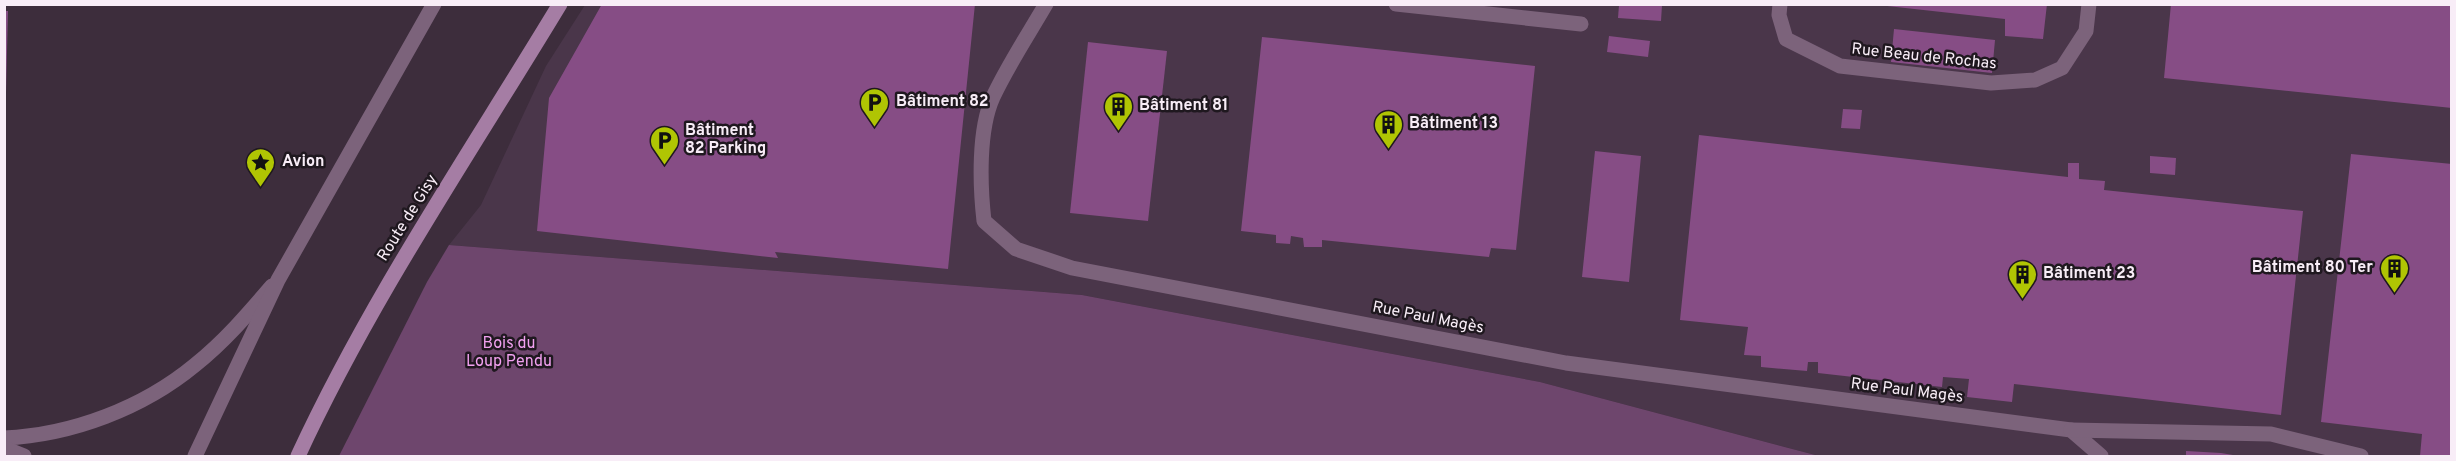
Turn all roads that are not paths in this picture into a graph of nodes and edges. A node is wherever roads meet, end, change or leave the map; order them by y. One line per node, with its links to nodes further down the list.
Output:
1 (434, 4): 8 (street)
2 (560, 4): 14 (street, Route de Gisy)
3 (1046, 4): 9 (street, Rue Paul Magès)
4 (1396, 4): 7 (street)
5 (1780, 4): 6 (street, Rue Beau de Rochas)
6 (2089, 4)
7 (1581, 24)
8 (278, 280): 10 (street); 13 (street)
9 (2071, 430): 15 (street); 16 (street, Rue Paul Magès)
10 (4, 438)
11 (4, 448): 12 (street)
12 (24, 456)
13 (195, 456)
14 (298, 456)
15 (2101, 456)
16 (2361, 456)

